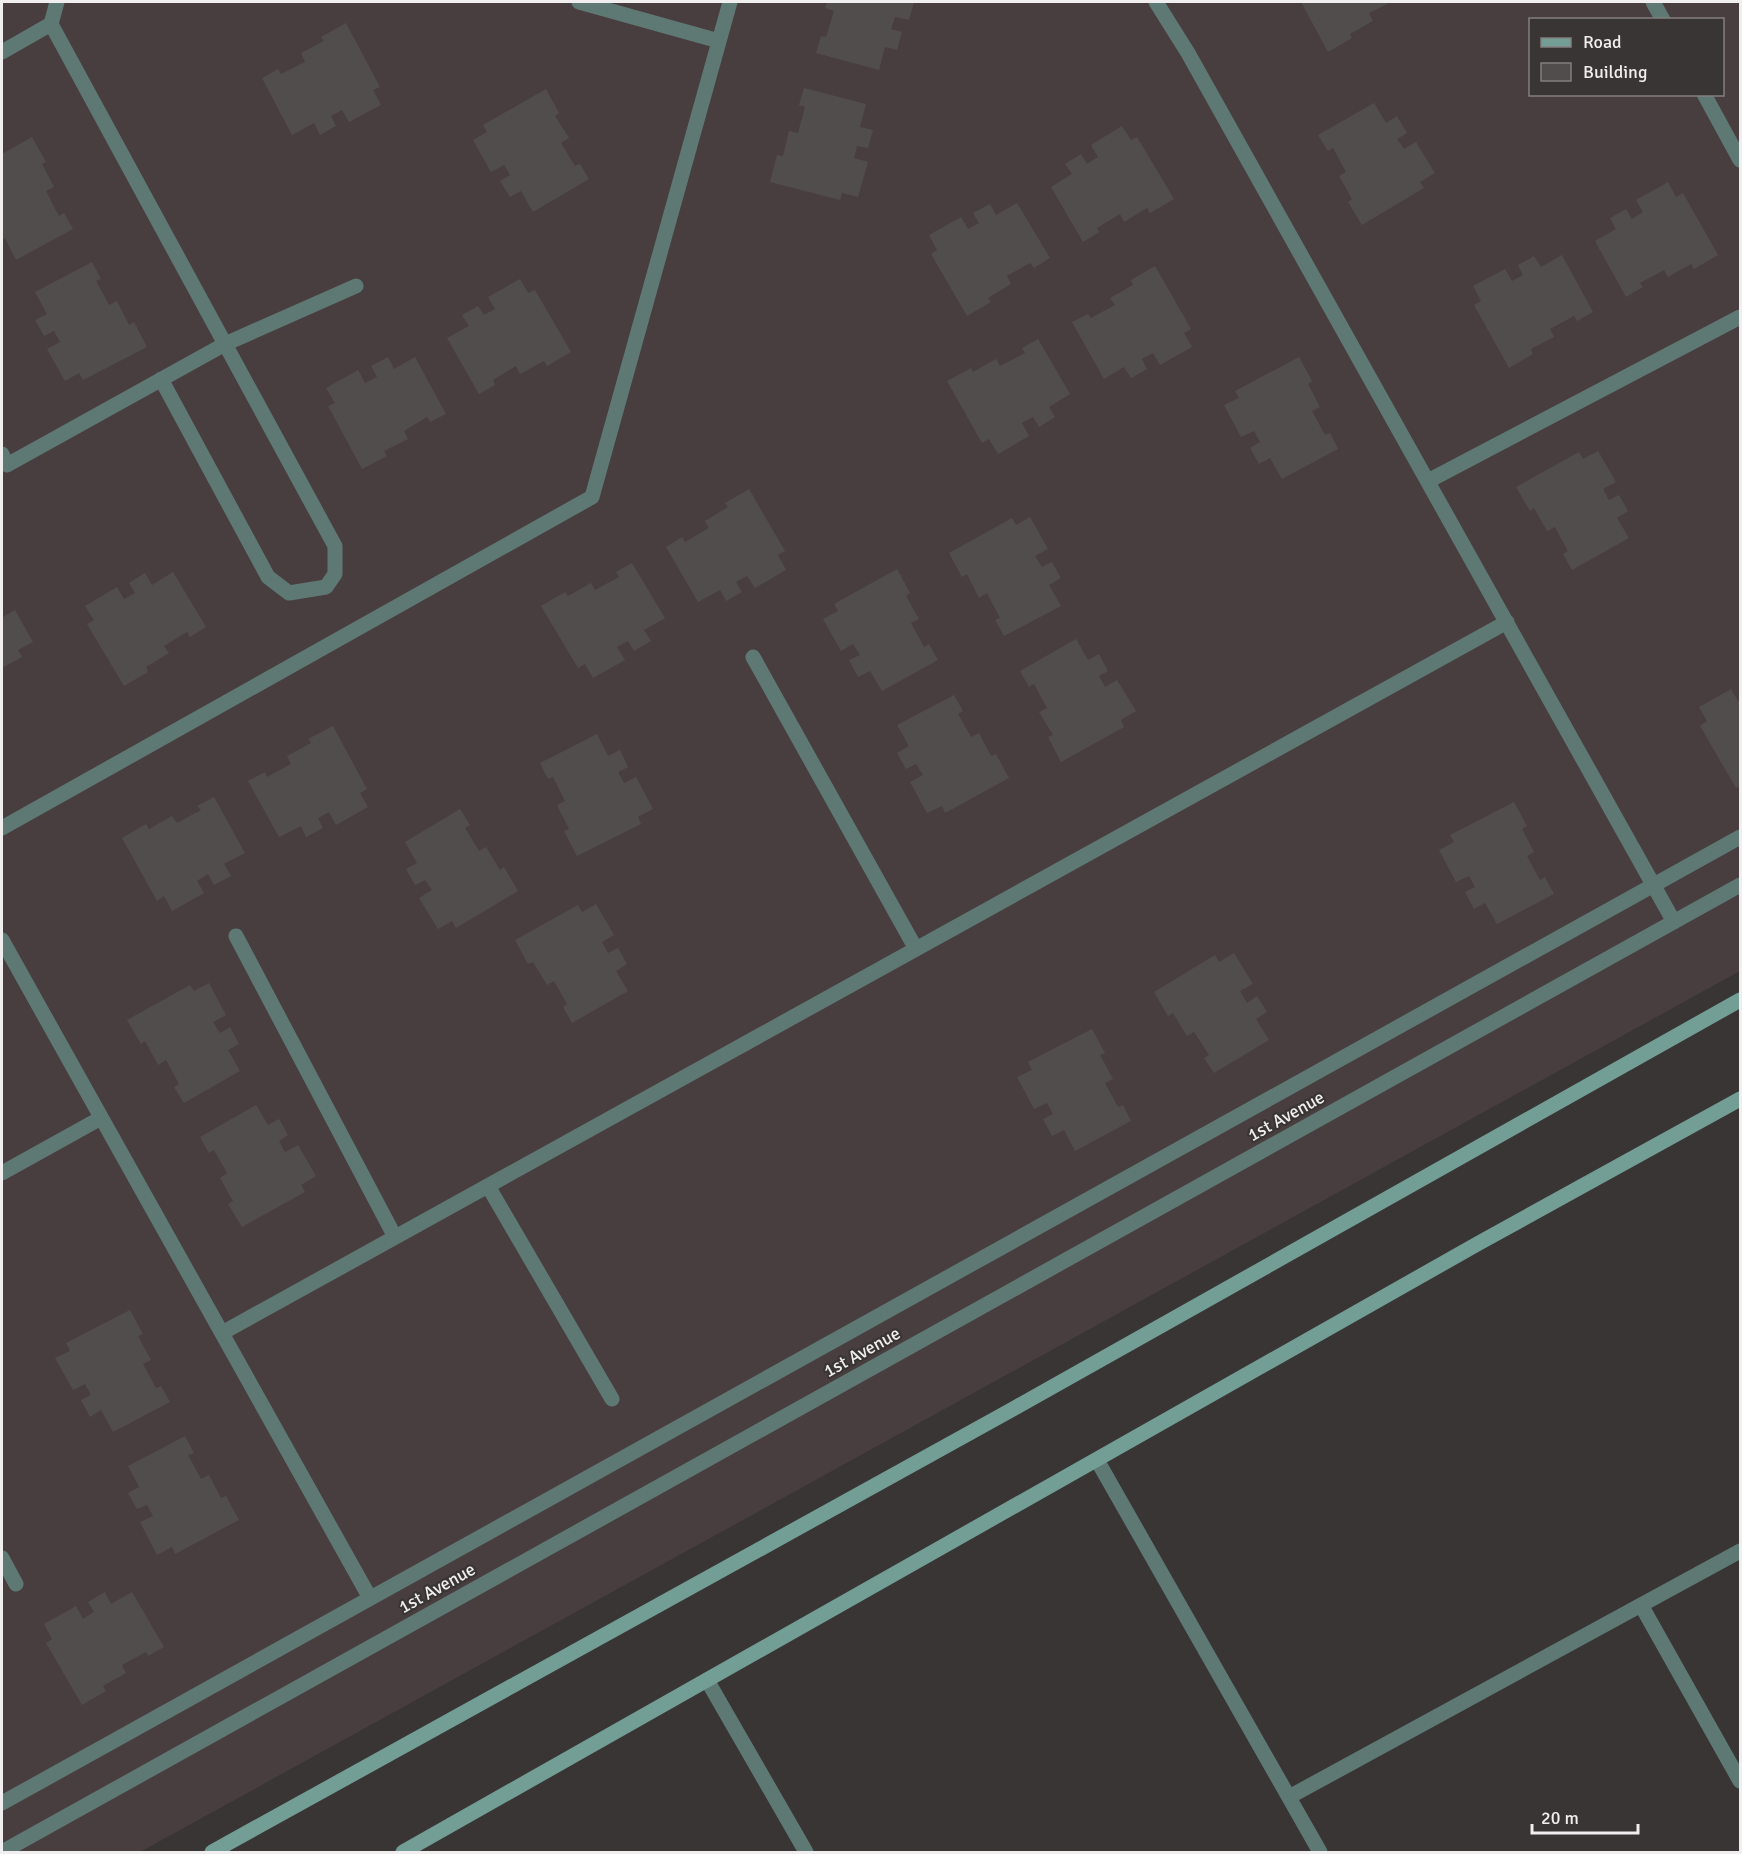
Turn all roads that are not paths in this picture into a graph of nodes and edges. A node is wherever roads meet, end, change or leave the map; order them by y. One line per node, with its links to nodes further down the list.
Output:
1 (57, 2): 7 (street)
2 (579, 2): 8 (street)
3 (730, 2): 8 (street)
4 (1156, 2): 17 (street)
5 (1653, 2): 6 (street)
6 (1662, 18)
7 (51, 24): 9 (street); 14 (street)
8 (719, 41): 20 (street)
9 (2, 52)
10 (1705, 96): 11 (street)
11 (1740, 160)
12 (356, 286): 14 (street)
13 (1740, 317): 17 (street)
14 (225, 344): 15 (street); 15 (street)
15 (161, 379): 16 (street)
16 (2, 454)
17 (1428, 481): 18 (street)
18 (1507, 622): 22 (street); 27 (street)
19 (753, 657): 27 (street)
20 (2, 828)
21 (1740, 837): 22 (street, 1st Avenue)
22 (1653, 885): 24 (street); 40 (street, 1st Avenue)
23 (1740, 885): 24 (street, 1st Avenue)
24 (1674, 922): 46 (street, 1st Avenue)
25 (236, 936): 33 (street)
26 (2, 940): 30 (street)
27 (916, 949): 32 (street)
28 (1740, 1000): 47 (main road)
29 (1740, 1099): 36 (main road)
30 (101, 1118): 31 (street); 34 (street)
31 (2, 1173)
32 (488, 1186): 33 (street); 35 (street)
33 (395, 1237): 34 (street)
34 (222, 1333): 40 (street)
35 (612, 1399)
36 (1097, 1460): 42 (main road); 44 (street)
37 (1740, 1551): 41 (street)
38 (2, 1558): 39 (street)
39 (16, 1584)
40 (370, 1598): 45 (street, 1st Avenue)
41 (1641, 1605): 43 (street); 44 (street)
42 (707, 1680): 48 (main road); 49 (street)
43 (1740, 1781)
44 (1289, 1797): 50 (street)
45 (2, 1803)
46 (2, 1852)
47 (212, 1852)
48 (403, 1852)
49 (806, 1852)
50 (1320, 1852)

